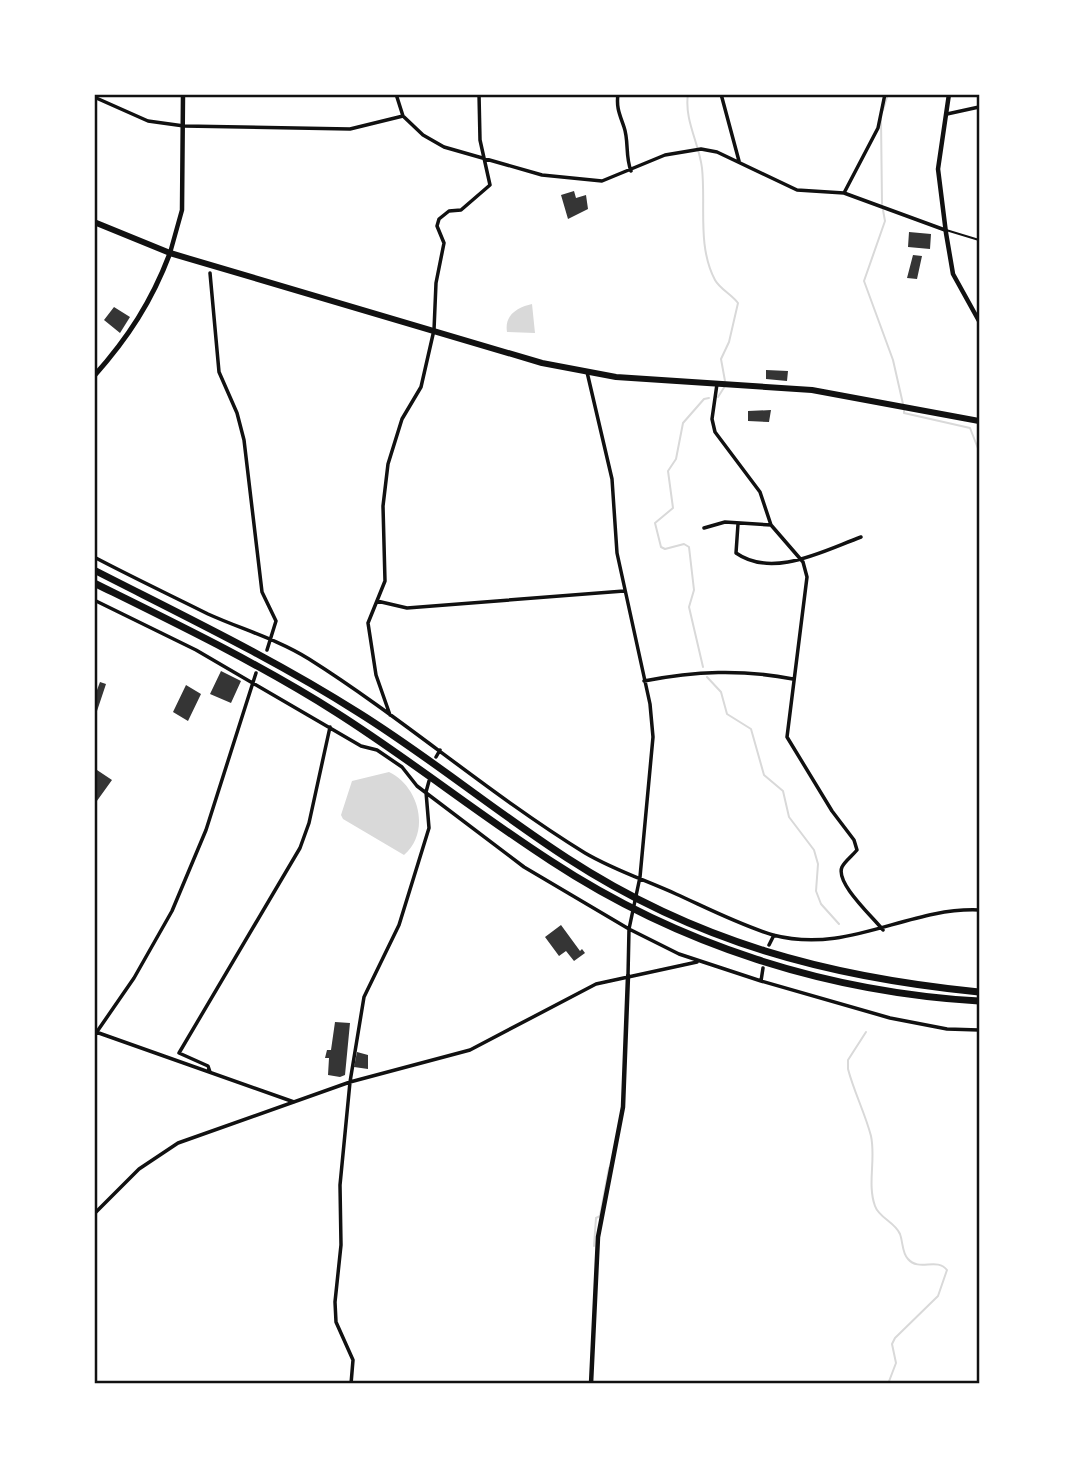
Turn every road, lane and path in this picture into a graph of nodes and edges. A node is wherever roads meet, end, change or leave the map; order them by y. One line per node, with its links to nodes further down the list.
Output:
1 (183, 94): 12 (street)
2 (396, 94): 11 (street)
3 (479, 94): 13 (street)
4 (618, 94): 15 (street)
5 (721, 94): 14 (street)
6 (885, 94): 16 (street)
7 (949, 94): 10 (street)
8 (94, 97): 12 (street)
9 (979, 107): 10 (street)
10 (947, 114): 18 (street)
11 (403, 116): 12 (street); 13 (street)
12 (184, 126): 20 (street)
13 (485, 159): 15 (street); 23 (street)
14 (739, 161): 15 (street); 16 (street)
15 (631, 171)
16 (844, 193): 18 (street)
17 (94, 222): 20 (highway)
18 (945, 230): 19 (lane); 22 (street)
19 (979, 240)
20 (170, 253): 23 (highway); 25 (main road)
21 (210, 273): 39 (street)
22 (979, 321)
23 (434, 330): 24 (highway); 38 (street)
24 (587, 372): 26 (highway); 36 (street)
25 (94, 376)
26 (723, 384): 27 (highway); 29 (street)
27 (979, 421)
28 (738, 524): 29 (street); 30 (street); 33 (street)
29 (771, 525): 33 (street)
30 (704, 528)
31 (861, 537): 33 (street)
32 (94, 557): 39 (street)
33 (800, 559): 42 (street)
34 (94, 570): 61 (highway)
35 (94, 583): 62 (highway)
36 (624, 591): 38 (street); 43 (street)
37 (94, 600): 44 (street)
38 (377, 601): 45 (street)
39 (272, 640): 40 (street); 45 (street)
40 (267, 650)
41 (256, 673): 44 (street)
42 (793, 679): 43 (street); 54 (street)
43 (644, 681): 51 (street)
44 (254, 686): 46 (street); 64 (street)
45 (391, 717): 47 (street)
46 (331, 726): 50 (street); 65 (street)
47 (440, 750): 48 (street); 51 (street)
48 (436, 757)
49 (429, 780): 50 (street)
50 (426, 792): 53 (street); 66 (street)
51 (640, 877): 53 (street); 55 (street)
52 (979, 910): 54 (street)
53 (629, 929): 57 (street); 59 (street)
54 (883, 930): 55 (street)
55 (774, 935): 56 (street)
56 (769, 945)
57 (699, 961): 59 (street); 60 (street)
58 (763, 968): 60 (street)
59 (628, 976): 66 (street); 70 (street)
60 (761, 981): 63 (street)
61 (979, 989)
62 (979, 1003)
63 (979, 1030)
64 (95, 1033): 65 (street)
65 (210, 1072): 67 (street)
66 (350, 1083): 67 (street); 69 (street)
67 (296, 1103): 68 (street)
68 (94, 1214)
69 (351, 1384)
70 (591, 1384)

